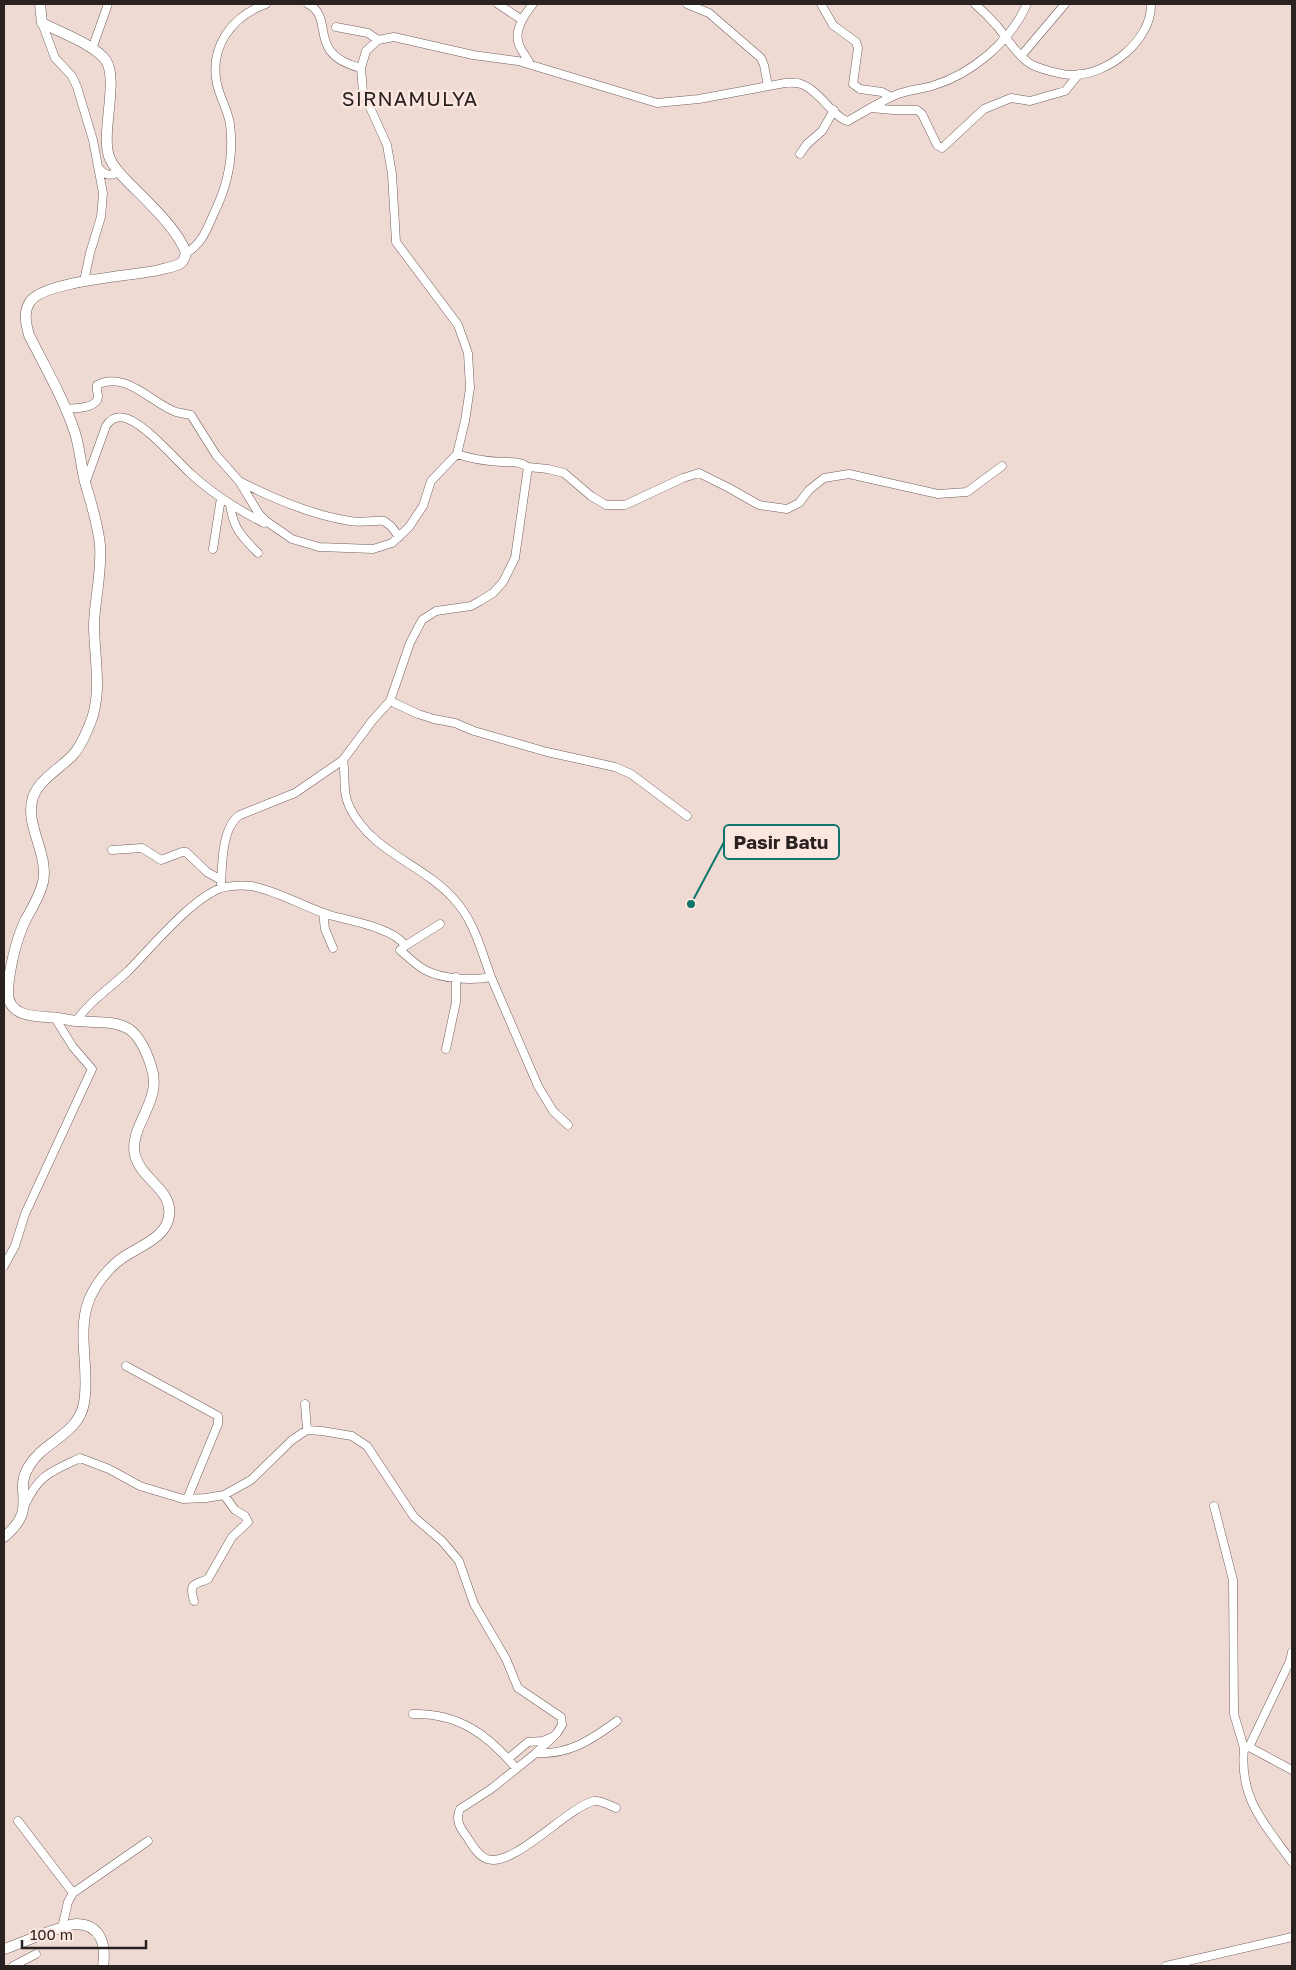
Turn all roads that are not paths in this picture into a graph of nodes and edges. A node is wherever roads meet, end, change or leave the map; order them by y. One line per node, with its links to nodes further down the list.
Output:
1 (40, 4): 14 (main road)
2 (108, 4): 18 (street)
3 (266, 4): 30 (street)
4 (308, 4): 21 (street)
5 (498, 4): 13 (street)
6 (533, 4): 13 (street)
7 (687, 4): 23 (street)
8 (821, 4): 24 (street)
9 (1027, 4): 16 (street)
10 (1065, 4): 19 (street)
11 (1151, 4): 22 (street)
12 (979, 5): 16 (street)
13 (522, 20): 20 (street)
14 (42, 22): 18 (main road); 28 (street)
15 (336, 27): 17 (street)
16 (1005, 37): 19 (street); 24 (street)
17 (378, 40): 20 (street); 21 (street)
18 (92, 49): 29 (main road)
19 (1021, 56): 22 (street)
20 (530, 64): 23 (street)
21 (361, 68): 33 (street)
22 (1079, 74): 25 (street)
23 (768, 86): 26 (street)
24 (891, 98): 25 (street)
25 (871, 108): 26 (street)
26 (834, 110): 27 (street)
27 (800, 154)
28 (98, 166): 29 (street); 31 (street)
29 (118, 172): 30 (main road)
30 (186, 253): 31 (main road)
31 (84, 282): 32 (main road)
32 (65, 409): 36 (street); 37 (main road)
33 (457, 454): 35 (street); 41 (street)
34 (1002, 466): 35 (street)
35 (528, 467): 44 (street)
36 (239, 481): 40 (street); 41 (street)
37 (86, 484): 38 (street); 56 (main road)
38 (221, 498): 39 (street); 42 (street)
39 (230, 504): 40 (street); 43 (street)
40 (275, 528): 41 (street)
41 (399, 537)
42 (213, 549)
43 (258, 552)
44 (390, 701): 45 (street); 46 (street)
45 (343, 760): 48 (street); 55 (street)
46 (687, 816)
47 (112, 850): 48 (street)
48 (221, 880): 49 (street)
49 (221, 888): 50 (street); 57 (street)
50 (322, 913): 52 (street); 53 (street)
51 (440, 924): 52 (street)
52 (405, 946): 54 (street)
53 (334, 948)
54 (456, 977): 55 (street); 58 (street)
55 (491, 977): 59 (street)
56 (55, 1018): 57 (main road); 60 (street)
57 (76, 1021): 67 (main road)
58 (446, 1050)
59 (568, 1125)
60 (4, 1266)
61 (126, 1366): 65 (street)
62 (305, 1404): 63 (street)
63 (307, 1430): 64 (street); 73 (street)
64 (224, 1495): 65 (street); 69 (street)
65 (187, 1499): 67 (street)
66 (1214, 1506): 74 (street)
67 (24, 1507): 68 (main road)
68 (4, 1537)
69 (194, 1600)
70 (1292, 1652): 74 (street)
71 (414, 1714): 76 (street)
72 (617, 1721): 75 (street)
73 (554, 1736): 75 (street); 76 (street)
74 (1247, 1748): 78 (street); 82 (street)
75 (536, 1753): 77 (street)
76 (508, 1759): 77 (street)
77 (516, 1768): 79 (street)
78 (1292, 1770)
79 (616, 1808)
80 (18, 1820): 83 (street)
81 (148, 1841): 83 (street)
82 (1292, 1862)
83 (73, 1893): 84 (street)
84 (62, 1928): 86 (main road); 89 (main road)
85 (1292, 1937): 90 (street)
86 (4, 1950)
87 (36, 1954): 88 (street)
88 (13, 1966)
89 (103, 1966)
90 (1166, 1966)

